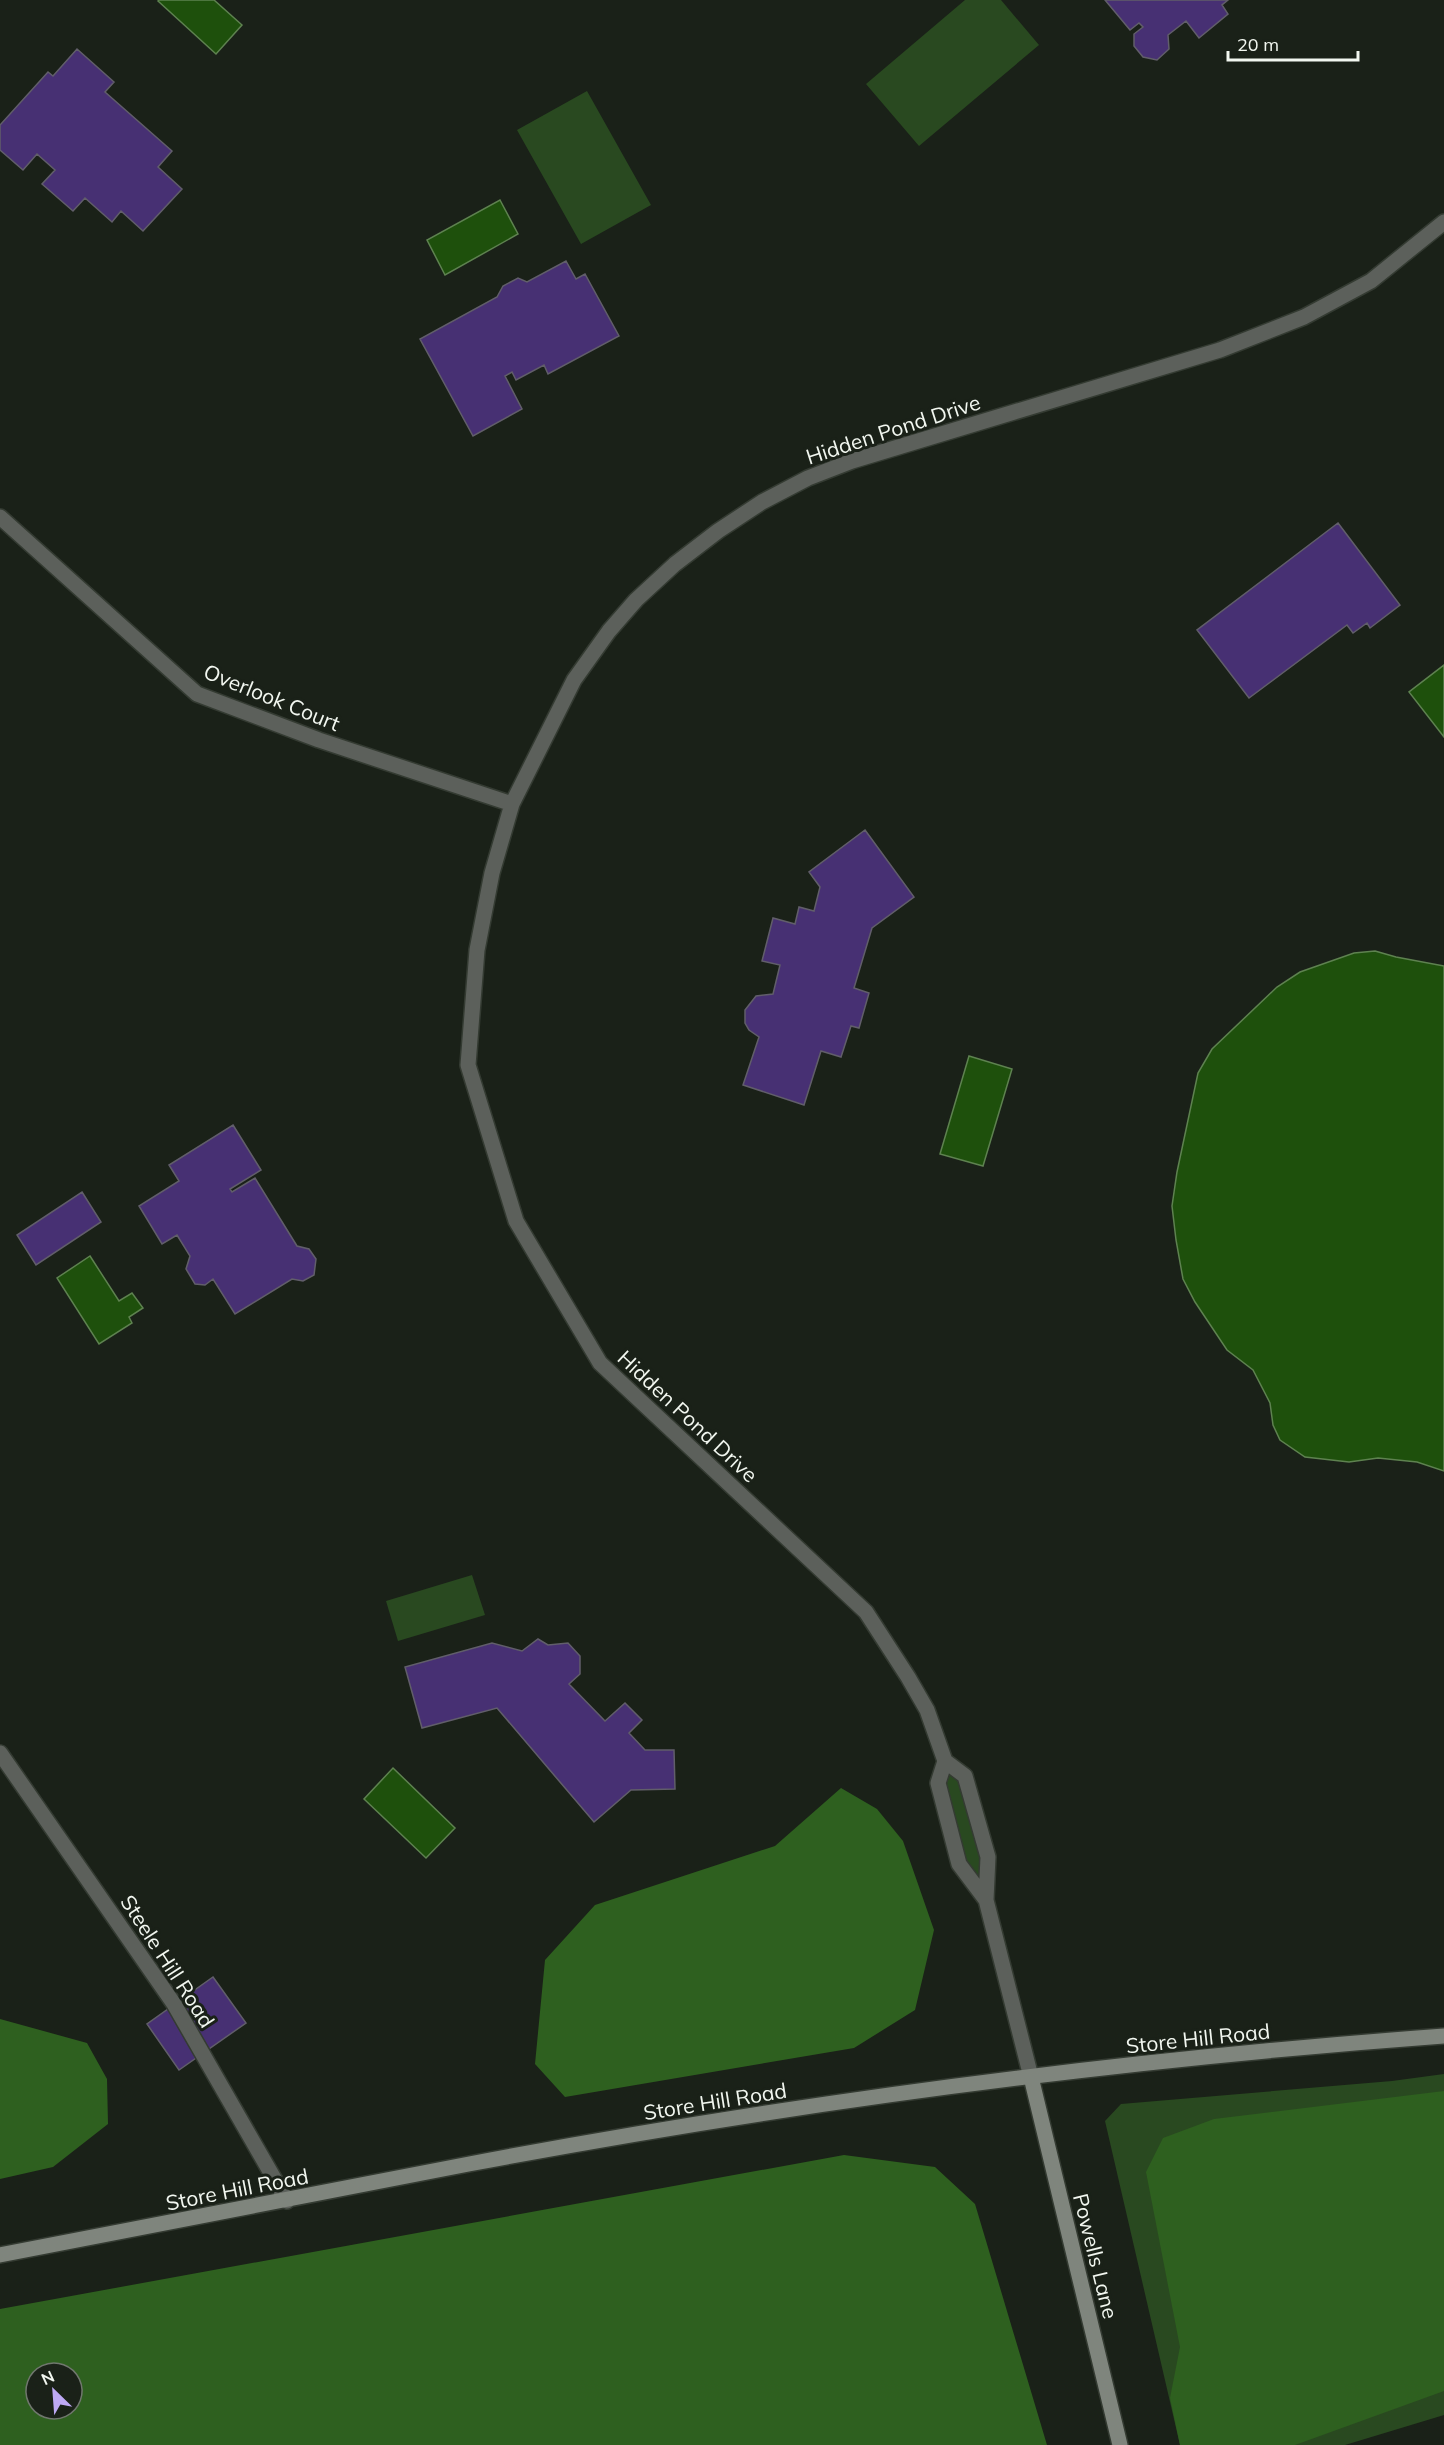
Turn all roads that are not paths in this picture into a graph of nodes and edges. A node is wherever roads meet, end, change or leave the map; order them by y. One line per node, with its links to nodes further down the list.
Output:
1 (1444, 222): 3 (street, Hidden Pond Drive)
2 (0, 517): 3 (street, Overlook Court)
3 (512, 804): 5 (street, Hidden Pond Drive)
4 (0, 1753): 9 (street, Steele Hill Road)
5 (945, 1761): 6 (street, Hidden Pond Drive); 6 (street, Hidden Pond Drive)
6 (986, 1900): 8 (street, Hidden Pond Drive)
7 (1444, 2036): 8 (main road, Store Hill Road)
8 (1031, 2077): 9 (main road, Store Hill Road); 11 (main road, Powells Lane)
9 (287, 2201): 10 (main road, Store Hill Road)
10 (0, 2255)
11 (1120, 2445)

